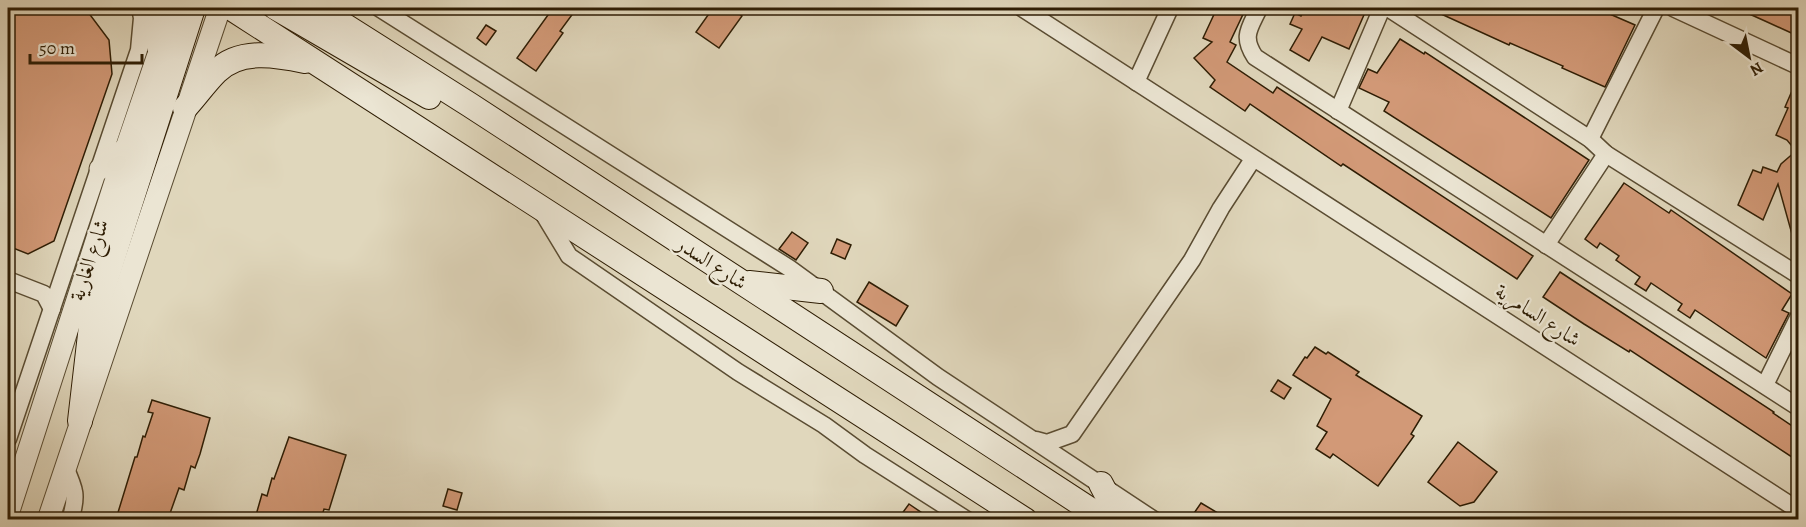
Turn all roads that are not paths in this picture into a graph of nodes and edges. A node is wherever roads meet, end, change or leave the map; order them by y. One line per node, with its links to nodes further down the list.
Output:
1 (140, 8): 29 (street)
2 (154, 8): 18 (main road)
3 (174, 8): 18 (street, شارع الغارية)
4 (193, 8): 42 (main road)
5 (220, 8): 23 (street, شارع الغارية)
6 (231, 8): 19 (main road)
7 (276, 8): 22 (main road)
8 (317, 8): 22 (main road, شارع السدر)
9 (343, 8): 22 (main road)
10 (379, 8): 36 (street, شارع السدر)
11 (1022, 8): 21 (street, شارع السامرية)
12 (1170, 8): 21 (street)
13 (1259, 8): 24 (street)
14 (1382, 8): 24 (street)
15 (1388, 8): 25 (street)
16 (1656, 8): 25 (street)
17 (1673, 8): 20 (street)
18 (159, 47): 26 (street, شارع الغارية)
19 (316, 63): 23 (main road); 30 (main road)
20 (1798, 66)
21 (1136, 82): 28 (street, شارع السامرية)
22 (470, 105): 34 (main road, شارع السدر)
23 (186, 108): 42 (street, شارع الغارية)
24 (1338, 111): 31 (street)
25 (1590, 139): 27 (street)
26 (126, 148): 29 (street); 49 (street, شارع الغارية)
27 (1606, 154): 31 (street); 32 (street)
28 (1253, 159): 43 (street); 48 (street, شارع السامرية)
29 (100, 169): 35 (street, شارع الغارية)
30 (540, 207): 52 (street); 53 (main road)
31 (1546, 245): 40 (street)
32 (1798, 275)
33 (8, 280): 37 (street)
34 (741, 282): 36 (main road); 54 (main road, شارع السدر)
35 (59, 286): 37 (street); 38 (street, شارع الغارية)
36 (821, 291): 45 (street, شارع السدر)
37 (44, 294): 38 (street)
38 (52, 309): 44 (street, شارع الغارية)
39 (1798, 318): 40 (street)
40 (1765, 386): 41 (street)
41 (1798, 407)
42 (80, 421): 46 (street, شارع الغارية)
43 (1072, 434): 45 (street); 47 (street)
44 (8, 439)
45 (1035, 440): 47 (street, شارع السدر)
46 (65, 467): 50 (street, شارع الغارية); 51 (street)
47 (1092, 478): 55 (main road); 56 (street, شارع السدر)
48 (1798, 510)
49 (8, 514)
50 (48, 519)
51 (70, 519)
52 (967, 519)
53 (1025, 519)
54 (1106, 519)
55 (1120, 519)
56 (1154, 519)

